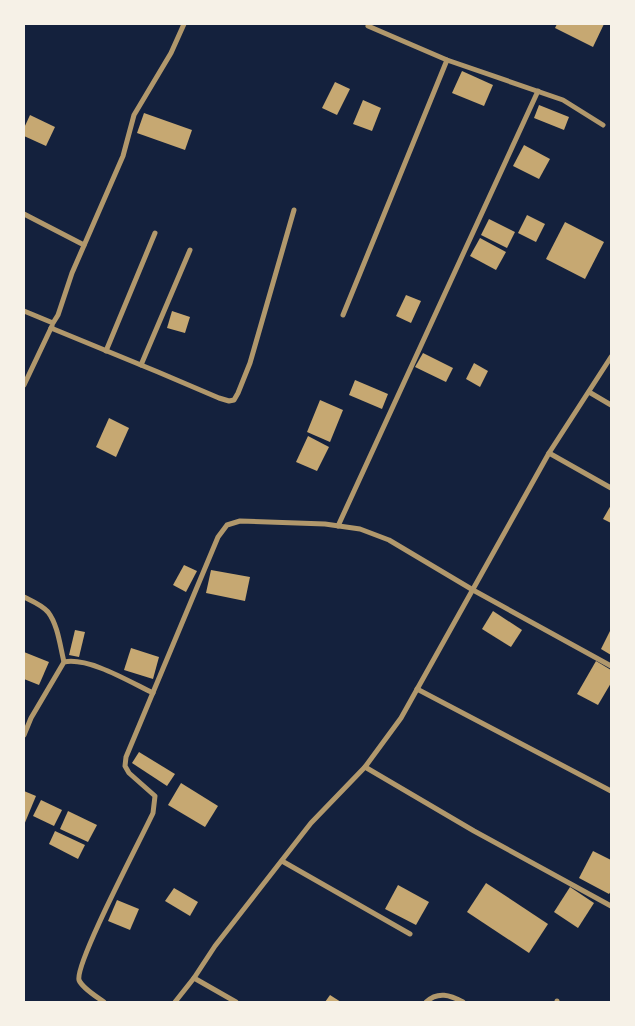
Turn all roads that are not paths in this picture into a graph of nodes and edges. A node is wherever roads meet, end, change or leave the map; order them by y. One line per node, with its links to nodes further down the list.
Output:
1 (184, 24): 9 (street)
2 (370, 24): 3 (street)
3 (447, 60): 4 (street); 12 (street)
4 (538, 91): 5 (street); 22 (street)
5 (603, 125)
6 (294, 210): 16 (street)
7 (24, 214): 9 (street)
8 (155, 233): 14 (street)
9 (84, 245): 13 (street)
10 (190, 250): 16 (street)
11 (24, 311): 13 (street)
12 (342, 315)
13 (52, 326): 14 (street); 17 (street)
14 (106, 350): 16 (street)
15 (611, 358): 18 (street)
16 (141, 365)
17 (24, 385)
18 (589, 392): 19 (street); 20 (street)
19 (611, 405)
20 (549, 453): 21 (street); 23 (street)
21 (611, 488)
22 (338, 526): 23 (street); 28 (street)
23 (473, 590): 26 (street); 27 (street)
24 (24, 597): 25 (street)
25 (64, 662): 28 (street); 29 (street)
26 (611, 666)
27 (417, 689): 30 (street); 31 (street)
28 (153, 693): 36 (street)
29 (24, 735)
30 (365, 766): 32 (street); 33 (street)
31 (611, 791)
32 (282, 861): 34 (street); 35 (street)
33 (611, 906)
34 (410, 934)
35 (194, 978): 37 (street); 38 (street)
36 (104, 1002)
37 (175, 1002)
38 (236, 1002)
39 (426, 1002): 40 (street)
40 (463, 1002)

